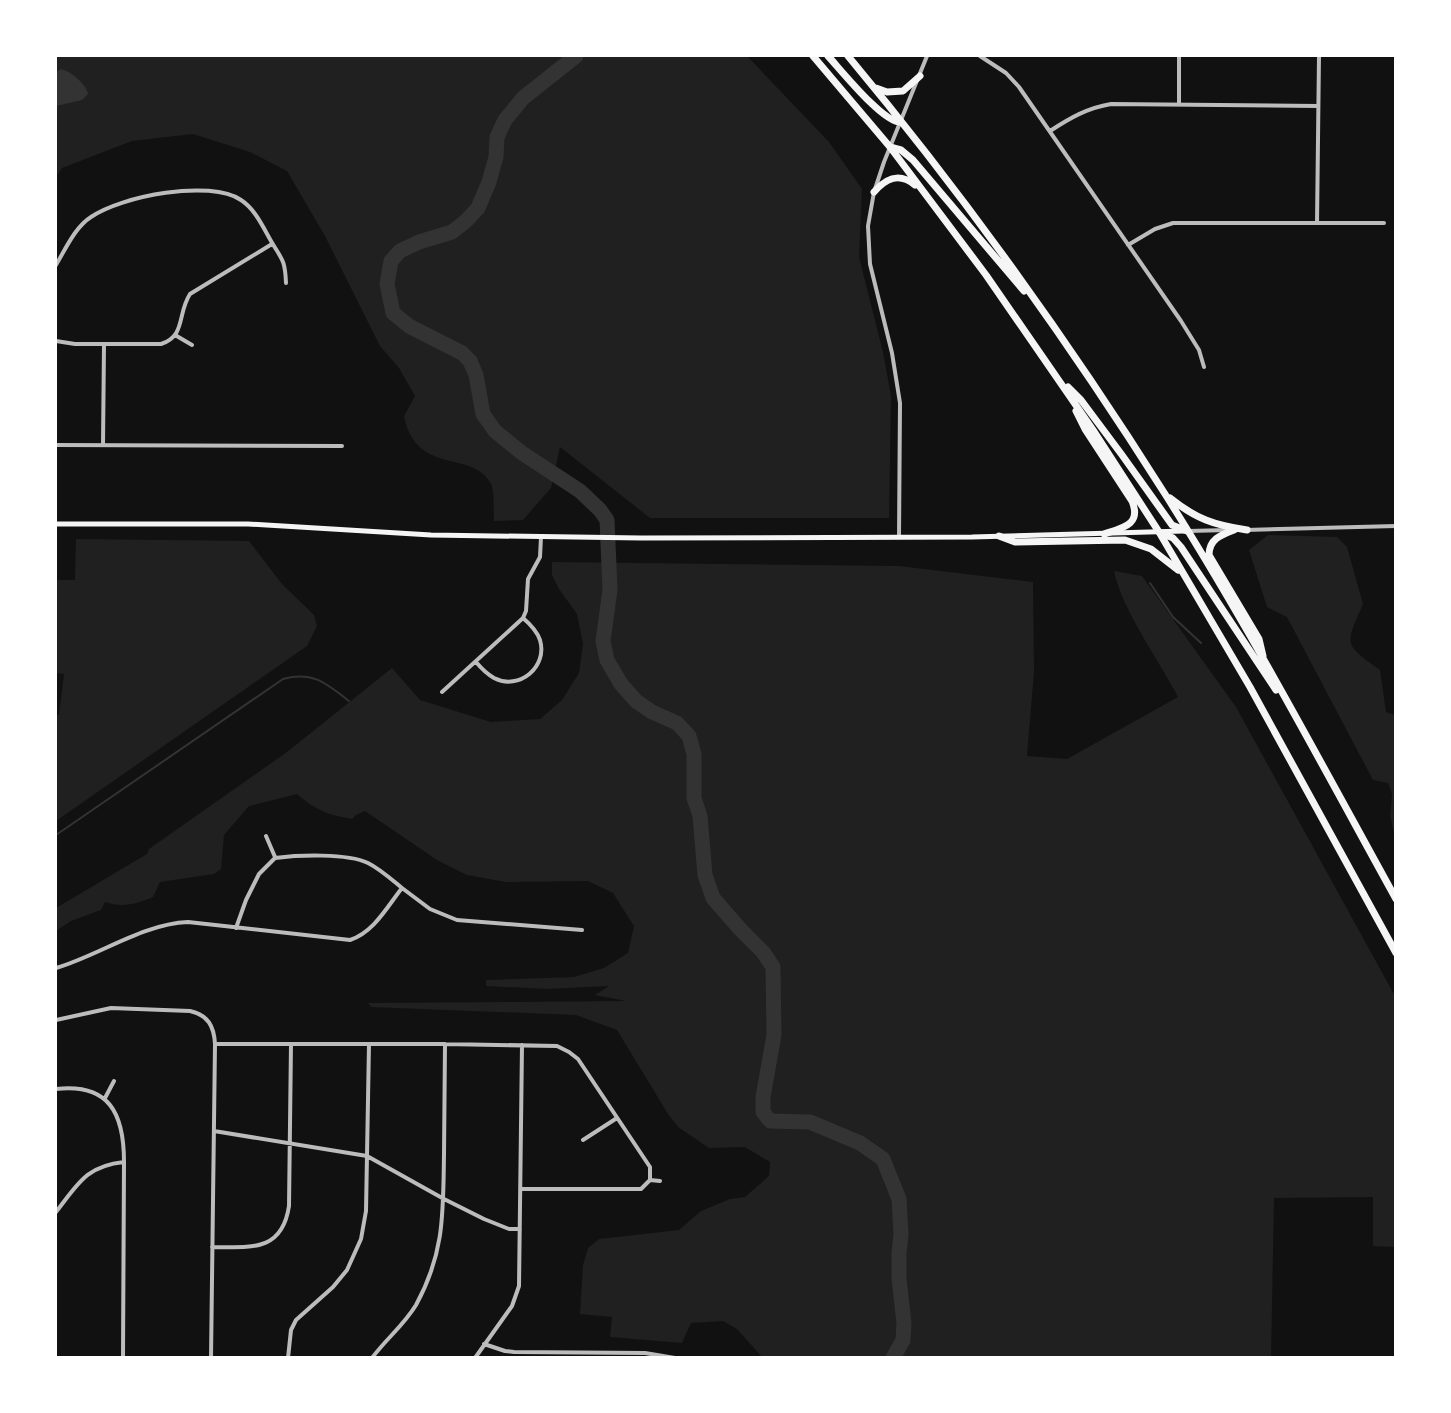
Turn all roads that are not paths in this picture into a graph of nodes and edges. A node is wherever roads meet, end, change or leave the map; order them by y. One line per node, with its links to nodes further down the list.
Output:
1 (813, 56): 14 (highway)
2 (828, 56): 12 (highway)
3 (848, 56): 9 (highway)
4 (927, 56): 8 (street)
5 (980, 56): 13 (street)
6 (1179, 56): 10 (street)
7 (1319, 56): 11 (street)
8 (920, 75): 9 (highway); 12 (street)
9 (874, 88): 12 (highway)
10 (1179, 105): 11 (street); 13 (street)
11 (1318, 106): 17 (street)
12 (901, 122): 14 (street); 23 (highway)
13 (1050, 131): 20 (street)
14 (890, 147): 15 (street); 16 (highway); 23 (highway)
15 (874, 192): 16 (highway); 44 (street)
16 (926, 194): 29 (highway)
17 (1317, 223): 18 (street); 20 (street)
18 (1384, 223)
19 (272, 244): 21 (street); 22 (street); 24 (street)
20 (1128, 245): 28 (street)
21 (56, 265)
22 (286, 283)
23 (1044, 313): 34 (highway)
24 (175, 335): 26 (street); 27 (street)
25 (56, 341): 26 (street)
26 (104, 344): 32 (street)
27 (192, 345)
28 (1204, 367)
29 (1054, 372): 30 (highway); 39 (highway)
30 (1066, 390): 40 (highway); 41 (highway)
31 (56, 445): 32 (street)
32 (103, 445): 33 (street)
33 (342, 446)
34 (1165, 494): 38 (highway); 39 (highway)
35 (56, 524): 43 (main road)
36 (1395, 526): 38 (street)
37 (1234, 530): 38 (street); 39 (street); 48 (highway)
38 (1246, 530)
39 (1187, 531): 40 (main road); 48 (highway)
40 (1159, 532): 41 (main road); 45 (highway); 50 (highway)
41 (1104, 534): 42 (main road)
42 (999, 536): 44 (main road); 45 (highway)
43 (541, 537): 44 (main road); 46 (street)
44 (899, 537)
45 (1185, 575): 57 (highway)
46 (523, 618): 47 (street); 47 (street)
47 (476, 662): 49 (street)
48 (1266, 664): 50 (highway)
49 (442, 692)
50 (1295, 717): 54 (highway)
51 (266, 836): 52 (street)
52 (275, 858): 53 (street); 55 (street)
53 (402, 888): 55 (street); 56 (street)
54 (1395, 899)
55 (236, 928): 58 (street)
56 (582, 930)
57 (1395, 953)
58 (56, 968)
59 (56, 1020): 60 (street)
60 (215, 1044): 61 (street); 69 (street)
61 (291, 1044): 62 (street); 71 (street)
62 (369, 1044): 63 (street); 72 (street)
63 (445, 1044): 64 (street); 77 (street)
64 (522, 1045): 68 (street); 76 (street)
65 (114, 1081): 67 (street)
66 (56, 1089): 67 (street)
67 (105, 1098): 73 (street)
68 (616, 1118): 70 (street); 74 (street)
69 (214, 1131): 71 (street); 80 (street)
70 (583, 1140)
71 (290, 1143): 72 (street); 80 (street)
72 (367, 1156): 77 (street); 85 (street)
73 (124, 1162): 78 (street); 83 (street)
74 (650, 1180): 75 (street); 76 (street)
75 (660, 1181)
76 (521, 1189): 79 (street)
77 (444, 1200): 79 (street); 86 (street)
78 (56, 1212)
79 (520, 1229): 81 (street)
80 (212, 1247): 84 (street)
81 (484, 1344): 82 (street); 87 (street)
82 (612, 1355): 88 (street)
83 (123, 1358)
84 (211, 1358)
85 (288, 1358)
86 (372, 1358)
87 (475, 1358)
88 (675, 1358)

